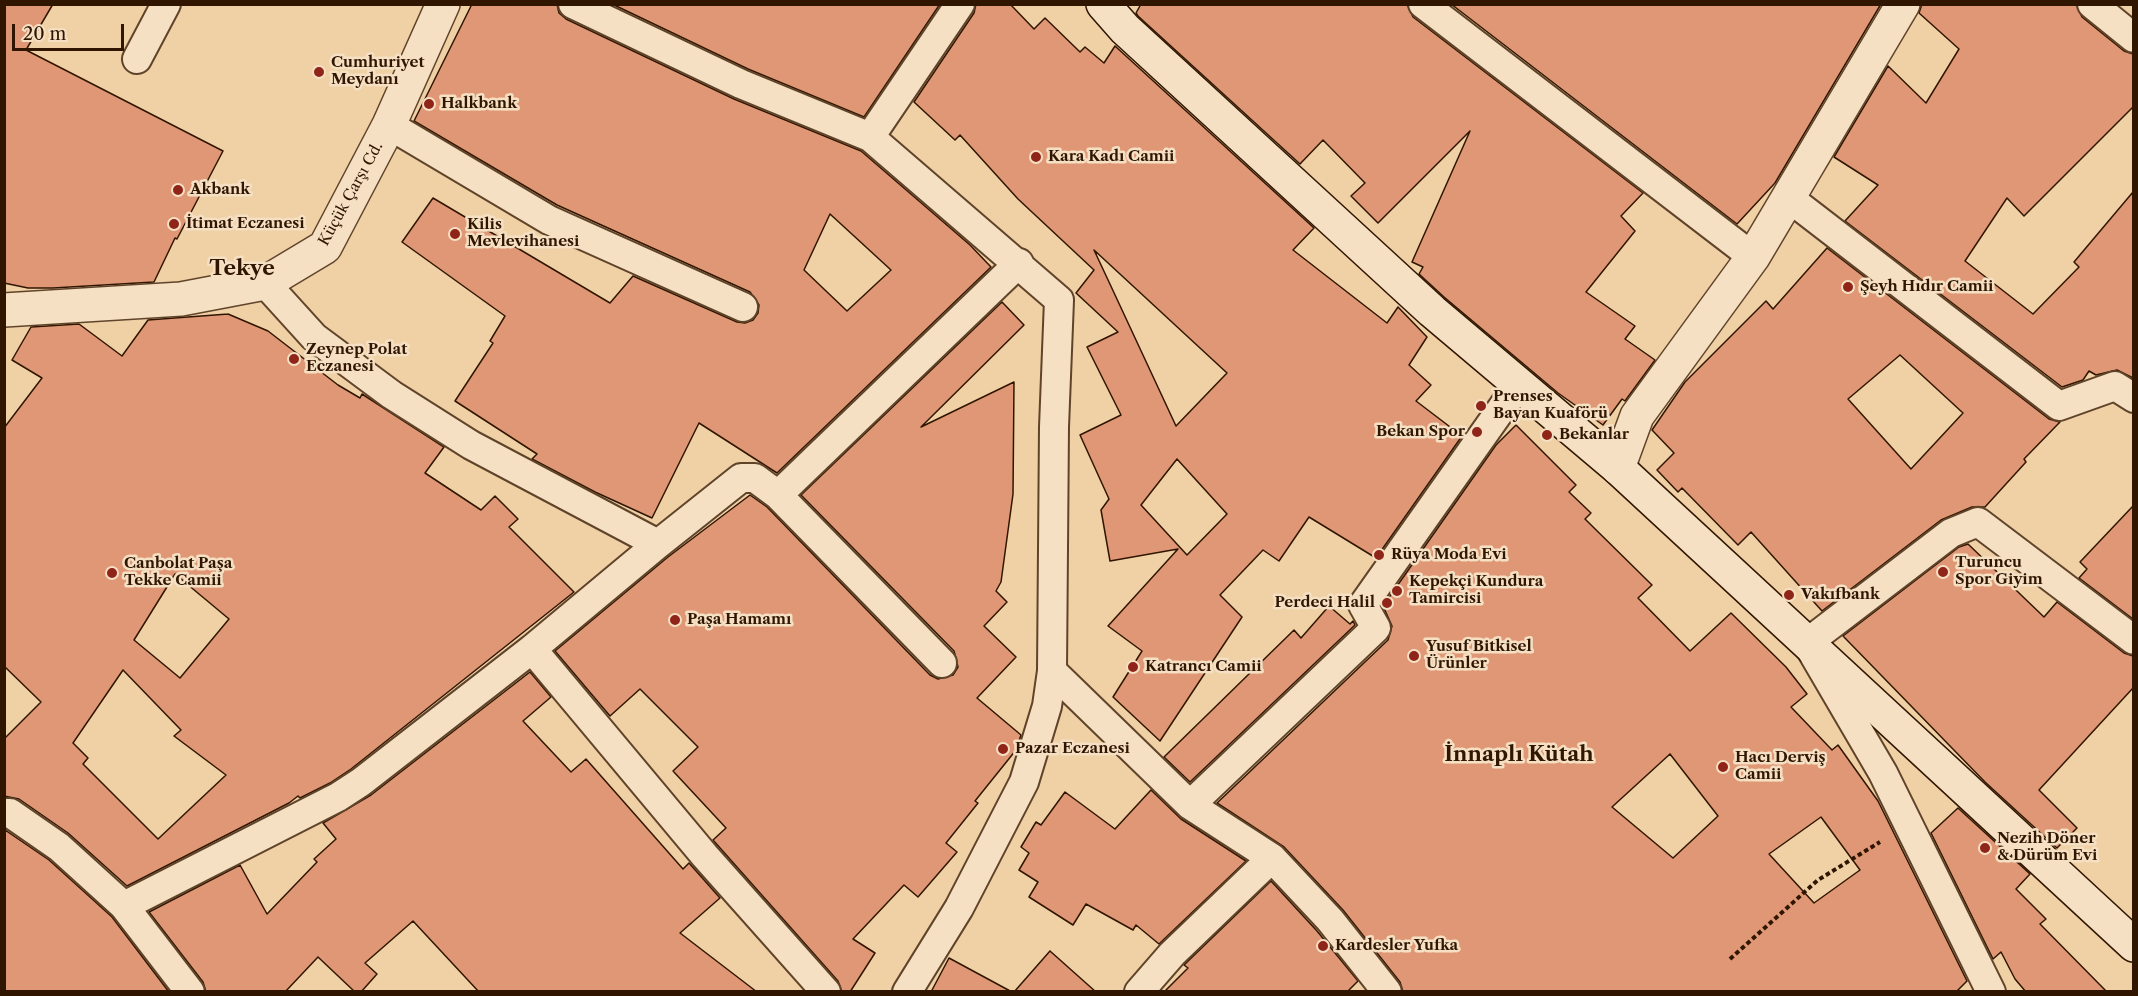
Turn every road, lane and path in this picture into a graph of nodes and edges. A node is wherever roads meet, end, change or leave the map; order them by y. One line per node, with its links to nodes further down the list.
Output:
1 (166, 4): 12 (street)
2 (443, 4): 13 (main road, Küçük Çarşı Cd.)
3 (573, 4): 14 (street)
4 (960, 4): 14 (street)
5 (1081, 4): 10 (main road)
6 (1102, 4): 10 (main road)
7 (1423, 4): 16 (street)
8 (1903, 4): 15 (main road)
9 (2092, 4): 11 (street)
10 (1125, 29): 21 (main road)
11 (2133, 38)
12 (137, 58)
13 (389, 125): 18 (main road, Küçük Çarşı Cd.); 19 (street)
14 (870, 137): 17 (street)
15 (1789, 198): 16 (main road); 22 (street)
16 (1753, 257): 23 (main road)
17 (1018, 263): 24 (street); 30 (street)
18 (265, 283): 20 (main road, Küçük Çarşı Cd.); 25 (street)
19 (743, 307)
20 (4, 310)
21 (1520, 384): 23 (main road); 31 (street)
22 (2133, 398)
23 (1618, 468): 27 (main road)
24 (778, 495): 25 (street); 29 (street)
25 (658, 544): 28 (street)
26 (2133, 639): 27 (street)
27 (1807, 643): 33 (street); 36 (main road)
28 (532, 650): 35 (street); 39 (street)
29 (942, 663)
30 (1052, 671): 31 (street); 40 (street)
31 (1190, 805): 34 (street)
32 (4, 813): 35 (street)
33 (1909, 824): 37 (path); 43 (street)
34 (1272, 858): 41 (street); 42 (street)
35 (124, 906): 38 (street)
36 (2133, 945)
37 (1730, 959)
38 (190, 992)
39 (826, 992)
40 (907, 992)
41 (1139, 992)
42 (1387, 992)
43 (1991, 992)

